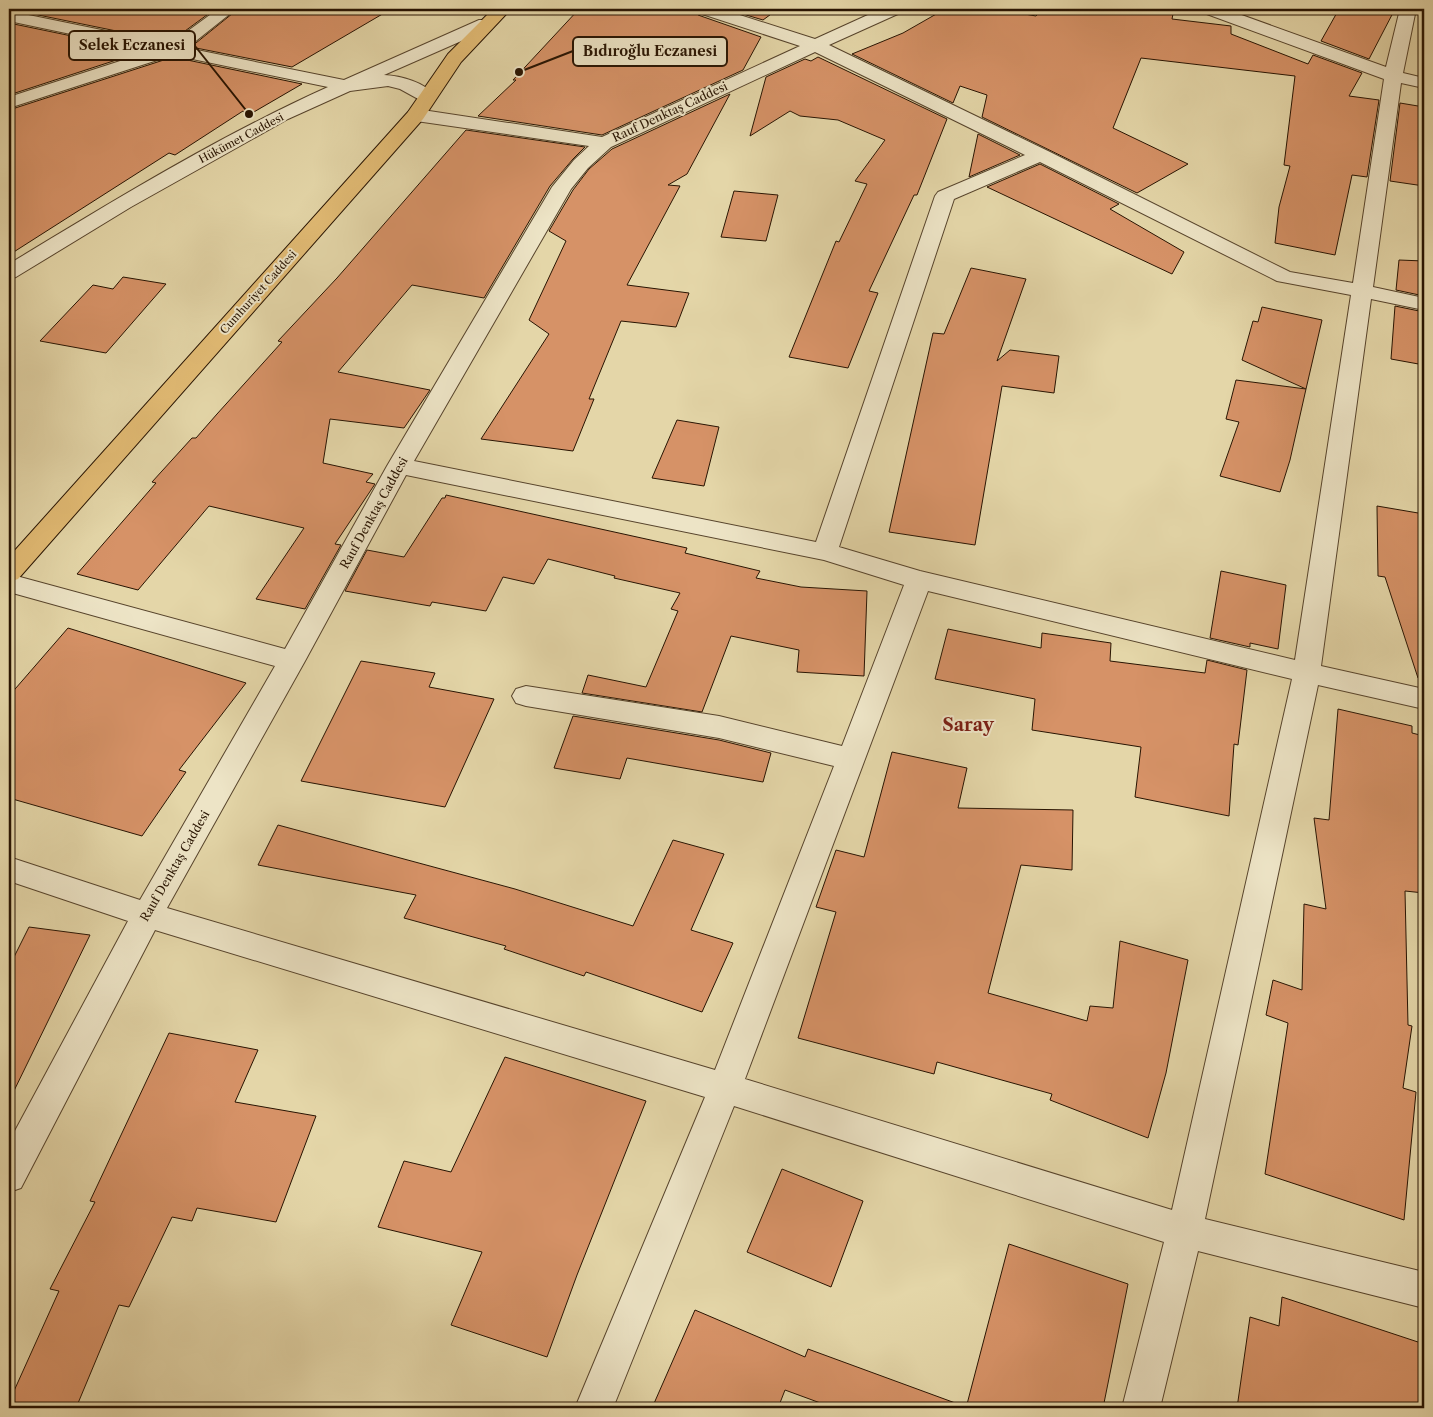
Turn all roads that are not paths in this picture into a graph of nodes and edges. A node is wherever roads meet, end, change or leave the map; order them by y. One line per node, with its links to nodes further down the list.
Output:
1 (228, 9): 10 (street)
2 (503, 9): 8 (main road, Cumhuriyet Caddesi)
3 (704, 9): 9 (street)
4 (894, 9): 9 (street, Rauf Denktaş Caddesi)
5 (1210, 9): 11 (street)
6 (1408, 9): 11 (street)
7 (9, 16): 10 (street)
8 (485, 24): 13 (street, Hükümet Caddesi); 14 (main road, Cumhuriyet Caddesi)
9 (815, 46): 17 (street, Rauf Denktaş Caddesi); 18 (street)
10 (174, 49): 13 (street); 15 (street)
11 (1393, 76): 12 (street); 20 (street)
12 (1424, 84)
13 (347, 86): 14 (street); 19 (street, Hükümet Caddesi)
14 (426, 96): 16 (main road, Cumhuriyet Caddesi)
15 (9, 103)
16 (416, 115): 17 (street); 24 (main road, Cumhuriyet Caddesi)
17 (604, 143): 22 (street, Rauf Denktaş Caddesi)
18 (1041, 155): 20 (street); 23 (street)
19 (13, 266)
20 (1362, 291): 21 (street); 28 (street)
21 (1424, 304)
22 (399, 466): 23 (street); 27 (street, Rauf Denktaş Caddesi)
23 (825, 552): 25 (street)
24 (9, 572)
25 (919, 580): 28 (street); 31 (street)
26 (9, 583): 27 (street)
27 (292, 661): 33 (street, Rauf Denktaş Caddesi)
28 (1306, 673): 30 (street); 36 (street)
29 (526, 696): 31 (street)
30 (1424, 699)
31 (850, 759): 34 (street)
32 (9, 869): 33 (street)
33 (147, 916): 34 (street); 35 (street, Rauf Denktaş Caddesi)
34 (724, 1088): 36 (street); 38 (street)
35 (9, 1176)
36 (1185, 1231): 37 (street); 39 (street)
37 (1424, 1290)
38 (594, 1408)
39 (1141, 1408)

